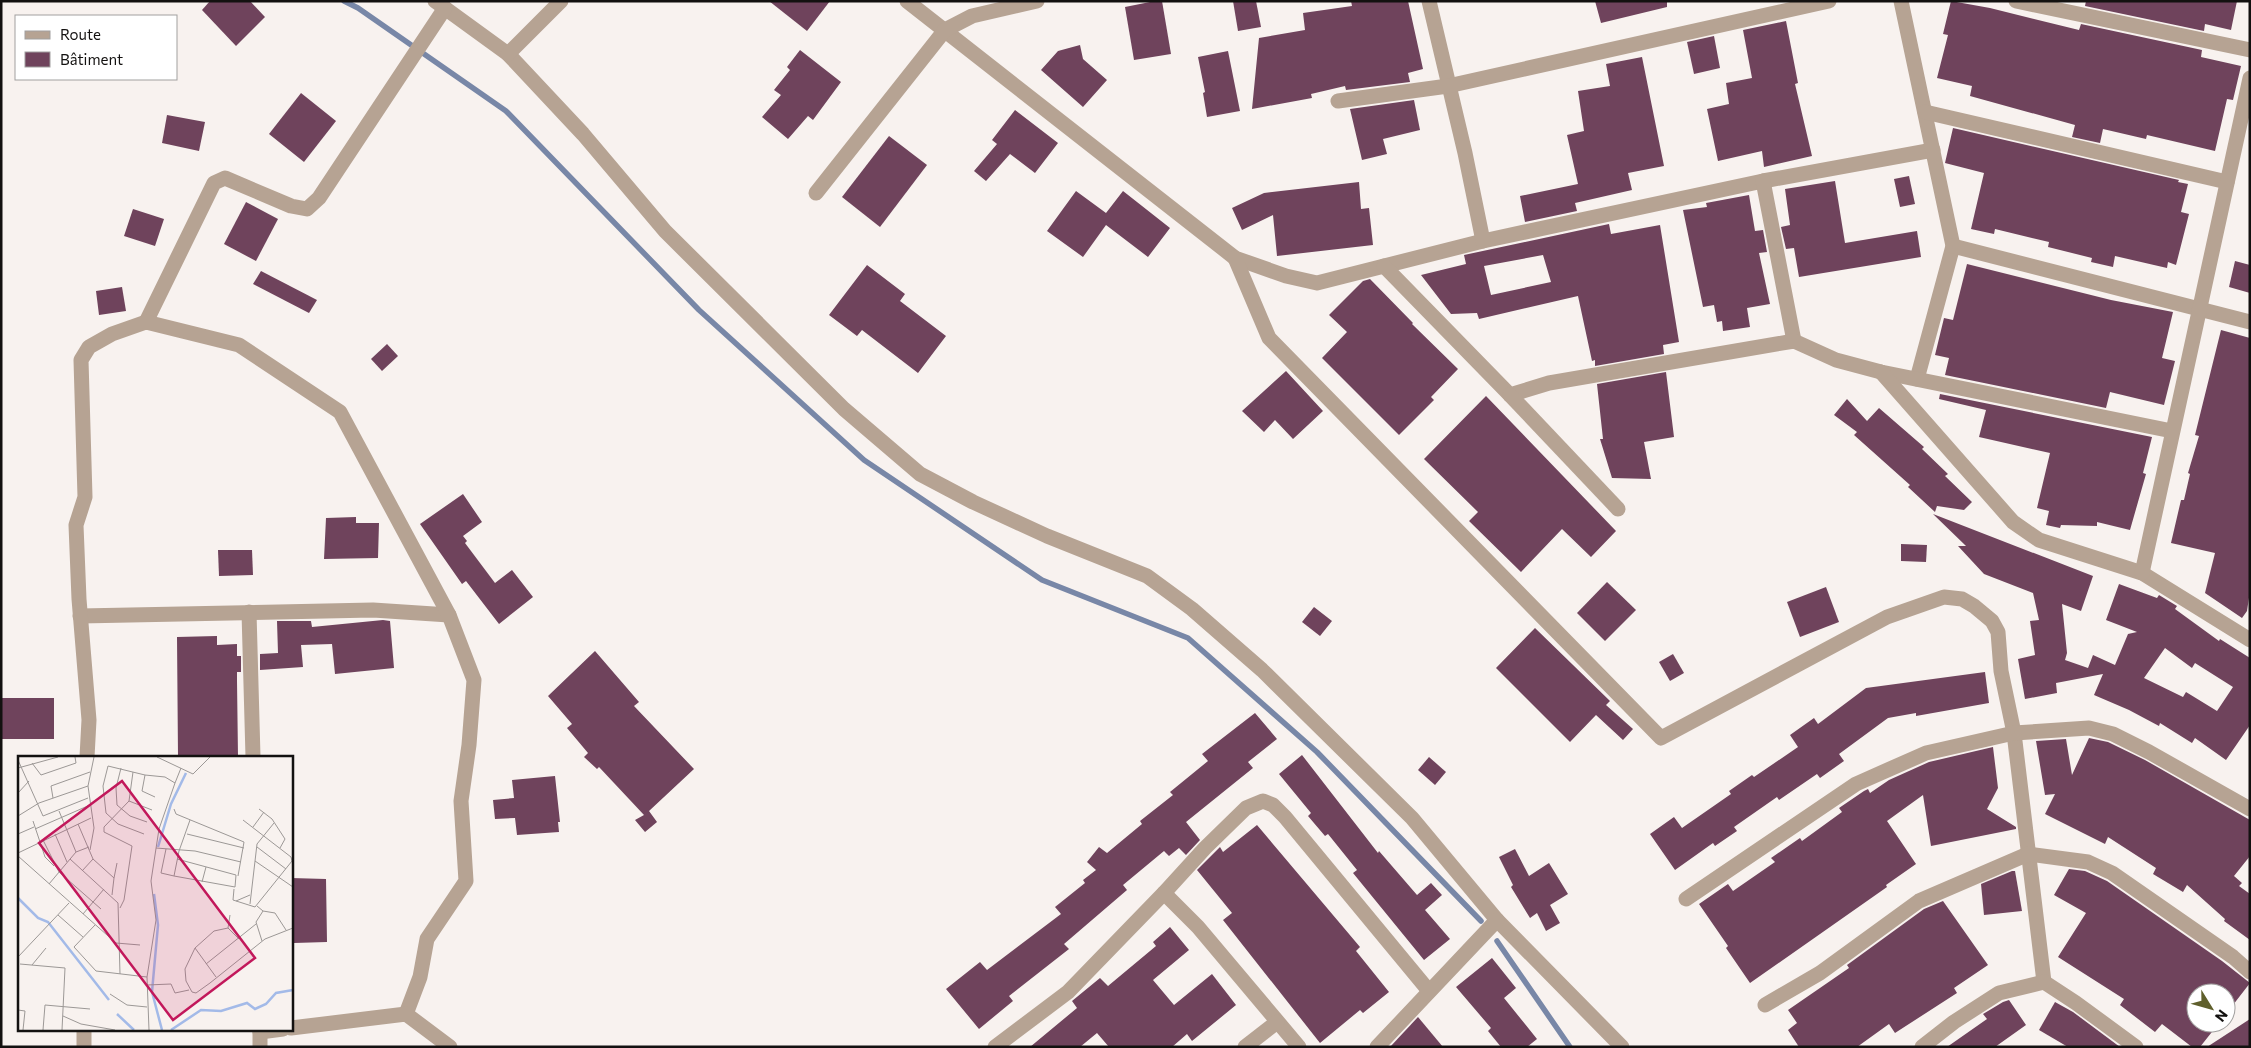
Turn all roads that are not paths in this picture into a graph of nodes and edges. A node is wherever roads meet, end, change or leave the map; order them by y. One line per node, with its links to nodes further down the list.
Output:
1 (561, 1): 11 (street)
2 (907, 1): 9 (street)
3 (1037, 1): 9 (street)
4 (1429, 1): 13 (street)
5 (1829, 1): 13 (street)
6 (1901, 1): 15 (street)
7 (2016, 1): 10 (street)
8 (440, 5): 11 (street); 25 (street)
9 (944, 30): 19 (street); 22 (street)
10 (2250, 50)
11 (508, 54): 45 (street)
12 (2250, 78): 18 (street)
13 (1448, 86): 14 (street); 20 (street)
14 (1338, 101)
15 (1925, 112): 16 (street); 18 (street)
16 (1933, 150): 17 (street); 21 (street)
17 (1763, 180): 20 (street); 27 (street)
18 (2227, 182): 24 (street)
19 (816, 193)
20 (1484, 241): 23 (street)
21 (1953, 246): 24 (street); 29 (street)
22 (1236, 258): 23 (street); 38 (street)
23 (1384, 266): 30 (street)
24 (2198, 309): 26 (street); 31 (street)
25 (146, 322): 35 (street); 36 (street)
26 (2250, 322)
27 (1794, 341): 28 (street); 30 (street)
28 (1881, 372): 29 (street); 33 (street)
29 (1917, 379): 31 (street)
30 (1510, 395): 32 (street)
31 (2172, 431): 33 (street)
32 (1618, 509)
33 (2142, 573): 37 (street)
34 (249, 612): 35 (street); 36 (street); 40 (street)
35 (449, 615): 50 (street)
36 (80, 616): 39 (street)
37 (2250, 640)
38 (2014, 733): 41 (street); 42 (street); 44 (street)
39 (87, 756)
40 (253, 756)
41 (2250, 809)
42 (2028, 854): 46 (street); 47 (street); 49 (street)
43 (1164, 893): 48 (street); 51 (street); 58 (street)
44 (1686, 899)
45 (1497, 920): 48 (street); 62 (street)
46 (2250, 972)
47 (2044, 982): 63 (street); 64 (street)
48 (1429, 991): 61 (street)
49 (1765, 1005)
50 (406, 1014): 52 (street); 57 (street)
51 (1277, 1022): 59 (street); 60 (street)
52 (292, 1028)
53 (84, 1030): 56 (street)
54 (280, 1030): 55 (street)
55 (260, 1036)
56 (84, 1047)
57 (450, 1047)
58 (995, 1047)
59 (1246, 1047)
60 (1299, 1047)
61 (1376, 1047)
62 (1622, 1047)
63 (1922, 1047)
64 (2136, 1047)

